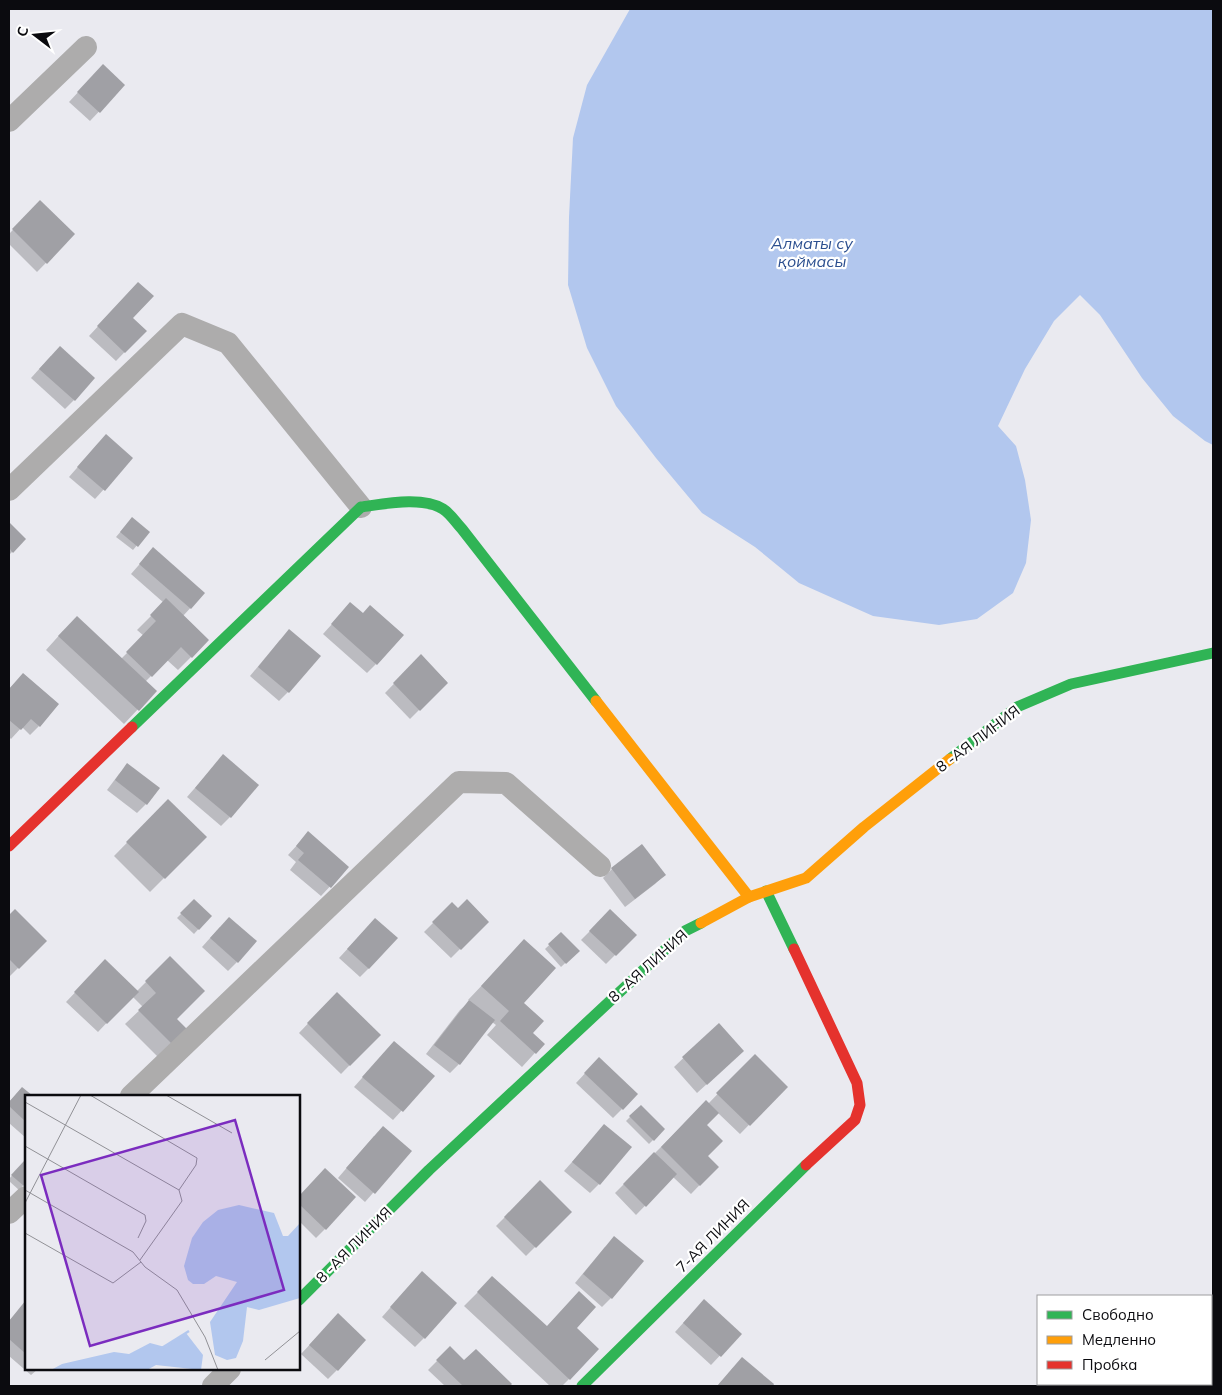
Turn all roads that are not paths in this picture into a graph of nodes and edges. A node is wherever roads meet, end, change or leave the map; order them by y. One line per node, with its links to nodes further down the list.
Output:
1 (86, 47): 2 (street)
2 (9, 121)
3 (9, 490): 4 (street)
4 (361, 507): 6 (street); 9 (street)
5 (1213, 653): 8 (street, 8 -АЯ ЛИНИЯ)
6 (9, 846)
7 (600, 866): 10 (street)
8 (766, 892): 9 (street, 8 -АЯ ЛИНИЯ); 16 (street, 7-АЯ ЛИНИЯ)
9 (749, 897): 13 (street, 8 -АЯ ЛИНИЯ)
10 (132, 1095)
11 (25, 1198): 12 (street)
12 (9, 1213)
13 (300, 1299)
14 (229, 1370): 15 (street)
15 (213, 1386)
16 (582, 1386)

